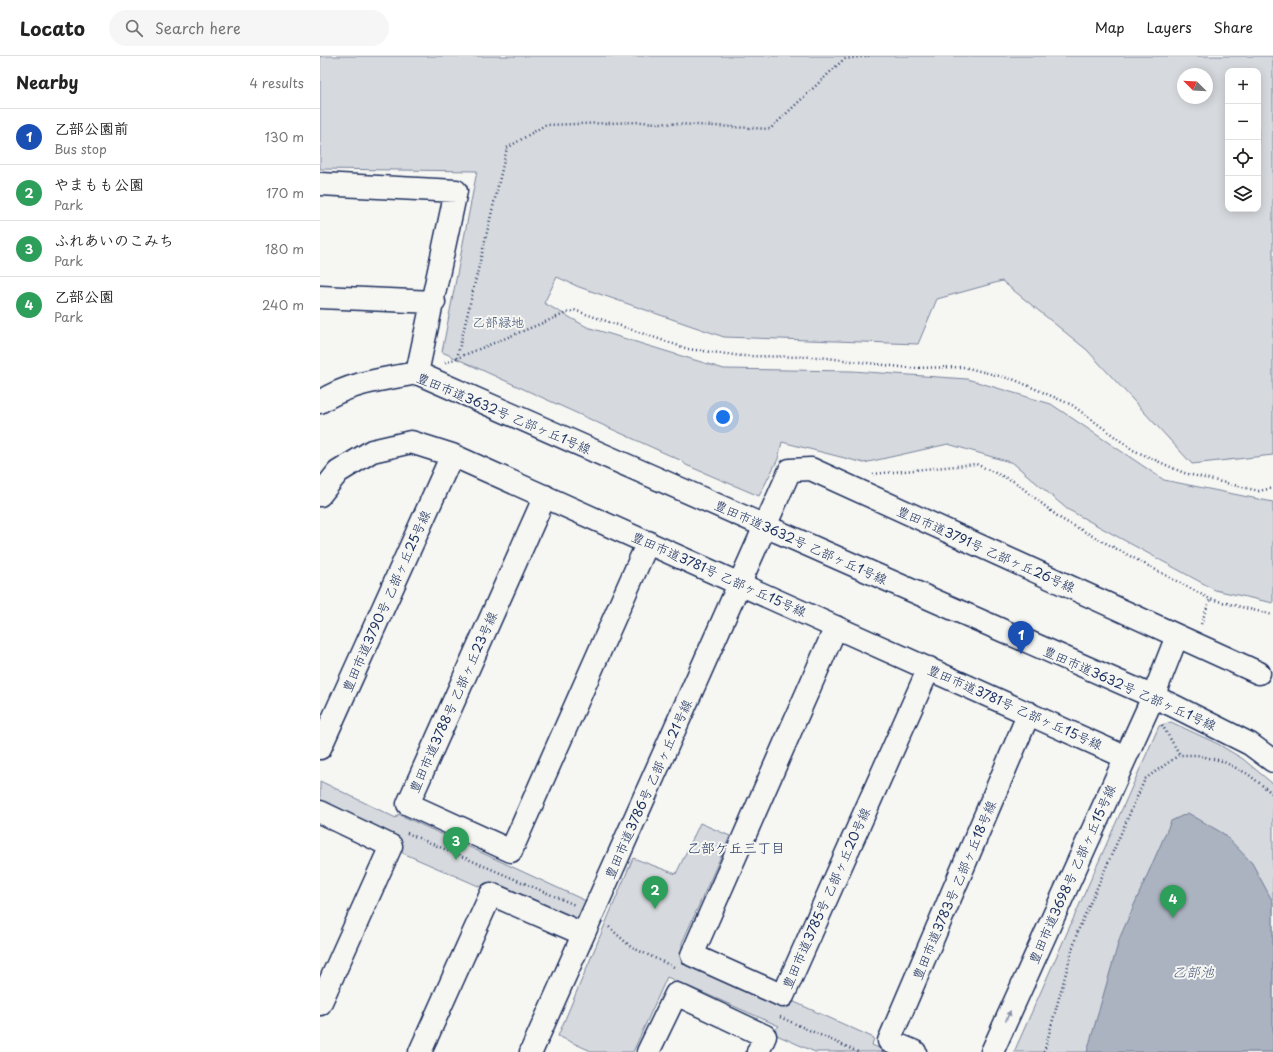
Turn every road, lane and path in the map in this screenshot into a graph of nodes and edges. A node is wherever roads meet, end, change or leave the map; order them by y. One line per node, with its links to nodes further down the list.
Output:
1 (869, 56): 5 (path)
2 (320, 184): 4 (street)
3 (320, 297): 4 (street)
4 (434, 302): 7 (street)
5 (456, 358): 6 (path); 11 (path)
6 (444, 364)
7 (417, 373): 8 (street, 豊田市道3632号 乙部ヶ丘1号線); 14 (street, 豊田市道3632号 乙部ヶ丘1号線)
8 (320, 402)
9 (452, 455): 12 (street, 豊田市道3781号 乙部ヶ丘15号線); 13 (street, 豊田市道3781号 乙部ヶ丘15号線); 26 (street, 豊田市道3790号 乙部ヶ丘25号線)
10 (870, 474): 17 (path)
11 (1273, 488)
12 (320, 495)
13 (545, 496): 15 (street, 豊田市道3781号 乙部ヶ丘15号線); 33 (street, 豊田市道3788号 乙部ヶ丘23号線)
14 (765, 526): 16 (street, 豊田市道3786号 乙部ヶ丘21号線); 20 (street, 豊田市道3791号 乙部ヶ丘26号線); 23 (street, 豊田市道3632号 乙部ヶ丘1号線)
15 (648, 542): 16 (street, 豊田市道3781号 乙部ヶ丘15号線); 33 (street)
16 (740, 584): 19 (street, 豊田市道3781号 乙部ヶ丘15号線); 36 (street, 豊田市道3786号 乙部ヶ丘21号線)
17 (1210, 599): 18 (path); 20 (path)
18 (1273, 615)
19 (836, 627): 21 (street, 豊田市道3781号 乙部ヶ丘15号線); 21 (street, 豊田市道3785号 乙部ヶ丘20号線)
20 (1185, 639): 22 (street); 23 (street)
21 (929, 668): 24 (street, 豊田市道3781号 乙部ヶ丘15号線)
22 (1259, 673)
23 (1152, 697): 28 (street, 豊田市道3698号 乙部ヶ丘15号線); 29 (street, 豊田市道3632号 乙部ヶ丘1号線)
24 (1029, 714): 28 (street, 豊田市道3781号 乙部ヶ丘15号線); 44 (street, 豊田市道3783号 乙部ヶ丘18号線)
25 (1161, 723): 27 (path)
26 (320, 748)
27 (1180, 755): 30 (path); 46 (path)
28 (1126, 757): 45 (street, 豊田市道3698号 乙部ヶ丘15号線, one-way to 28)
29 (1273, 761)
30 (1273, 794)
31 (320, 812): 39 (street)
32 (404, 832): 34 (path)
33 (511, 851): 34 (path)
34 (502, 873): 35 (path); 36 (path)
35 (491, 894): 37 (street); 40 (street)
36 (593, 913): 37 (street, 豊田市道3786号 乙部ヶ丘21号線); 38 (path)
37 (583, 934): 41 (street, 豊田市道3786号 乙部ヶ丘21号線)
38 (679, 969)
39 (320, 1004)
40 (420, 1052)
41 (531, 1052)
42 (648, 1052): 43 (street)
43 (758, 1052)
44 (915, 1052)
45 (992, 1052)
46 (1044, 1052)

